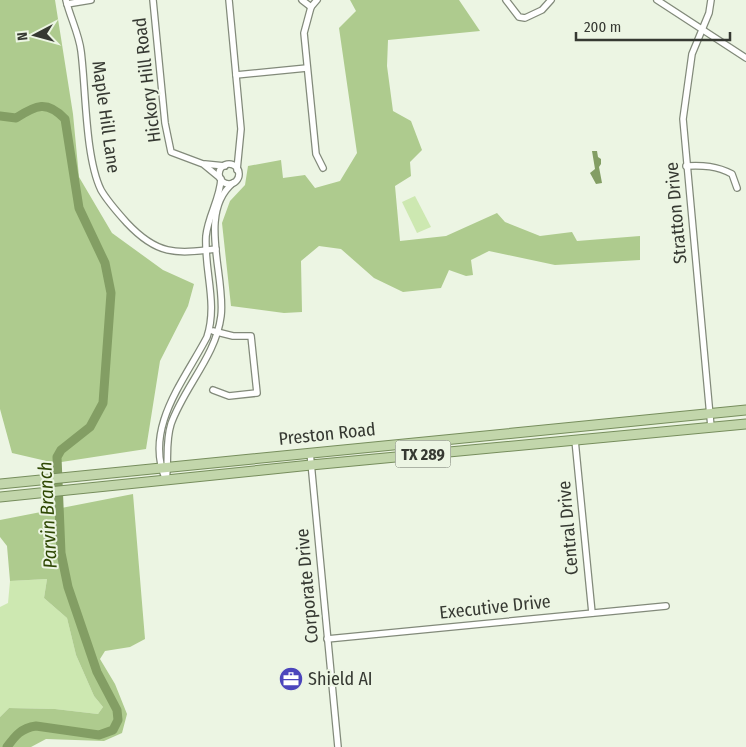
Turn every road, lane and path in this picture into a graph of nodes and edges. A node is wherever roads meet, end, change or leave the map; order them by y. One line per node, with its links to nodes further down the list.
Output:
1 (91, 0): 10 (street)
2 (153, 0): 17 (street, Hickory Hill Road)
3 (229, 0): 15 (street)
4 (302, 0): 11 (street)
5 (317, 0): 11 (street)
6 (506, 0): 7 (street)
7 (551, 0)
8 (657, 0): 12 (street)
9 (711, 0): 12 (street, Stratton Drive)
10 (67, 2): 26 (street, Maple Hill Lane)
11 (311, 7): 14 (street)
12 (702, 29): 13 (street); 19 (street, Stratton Drive)
13 (746, 58)
14 (307, 68): 15 (street); 20 (street)
15 (236, 75): 16 (street)
16 (238, 152): 18 (street); 21 (street)
17 (203, 164): 18 (street, Hickory Hill Road); 22 (street, Hickory Hill Road)
18 (225, 166): 21 (street); 22 (street)
19 (686, 166): 24 (street); 31 (street, Stratton Drive)
20 (323, 168)
21 (237, 170): 23 (street)
22 (220, 179): 23 (street); 26 (street)
23 (233, 183): 25 (street)
24 (737, 188)
25 (216, 249): 26 (street, Maple Hill Lane); 28 (street)
26 (207, 250): 27 (street)
27 (209, 330): 28 (street); 40 (street)
28 (217, 332): 29 (street); 40 (street)
29 (213, 390)
30 (746, 410): 31 (main road, Preston Road / TX 289)
31 (709, 414): 33 (main road, Preston Road / TX 289); 34 (street, Stratton Drive)
32 (746, 424): 34 (main road, Preston Road / TX 289)
33 (582, 426): 35 (main road, Preston Road / TX 289); 36 (main road)
34 (711, 427): 36 (main road, Preston Road / TX 289)
35 (482, 436): 37 (main road); 38 (main road, Preston Road / TX 289)
36 (575, 440): 37 (main road, Preston Road / TX 289); 45 (street, Central Drive)
37 (484, 449): 39 (main road, Preston Road / TX 289)
38 (310, 452): 39 (street, Corporate Drive); 40 (main road, Preston Road / TX 289)
39 (311, 465): 41 (main road, Preston Road / TX 289); 46 (street, Corporate Drive)
40 (164, 468): 41 (street); 42 (main road, Preston Road / TX 289)
41 (166, 480): 43 (main road, Preston Road / TX 289)
42 (0, 484)
43 (0, 499)
44 (666, 606): 45 (street, Executive Drive)
45 (592, 612): 46 (street, Executive Drive)
46 (327, 639): 47 (street, Corporate Drive)
47 (338, 747)

